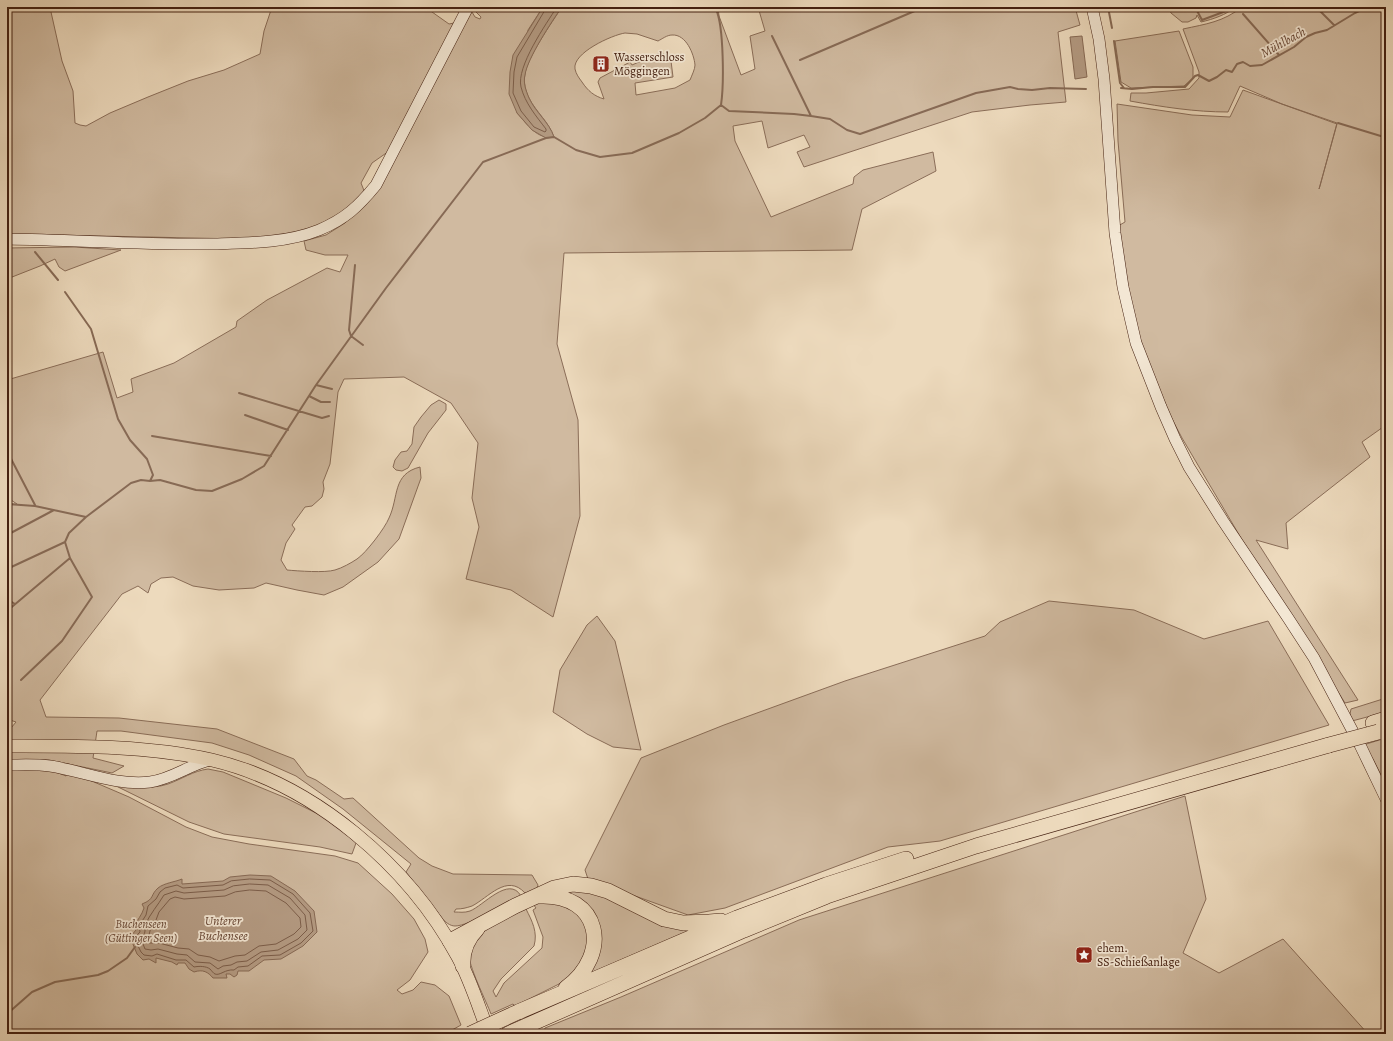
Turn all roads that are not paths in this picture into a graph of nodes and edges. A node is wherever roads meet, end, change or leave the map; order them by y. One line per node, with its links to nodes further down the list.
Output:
1 (468, 7): 3 (street)
2 (1092, 7): 9 (street)
3 (7, 239)
4 (1381, 726): 5 (highway, bridge)
5 (1327, 741): 11 (highway); 18 (highway)
6 (7, 746): 7 (main road)
7 (211, 760): 8 (street); 13 (main road)
8 (7, 765)
9 (1386, 799)
10 (537, 896): 11 (highway); 12 (highway); 15 (highway)
11 (737, 918): 15 (highway)
12 (482, 924): 13 (highway); 14 (highway)
13 (450, 941): 14 (main road)
14 (463, 966): 17 (main road)
15 (556, 996): 16 (highway, bridge)
16 (470, 1034)
17 (489, 1034)
18 (508, 1034)

